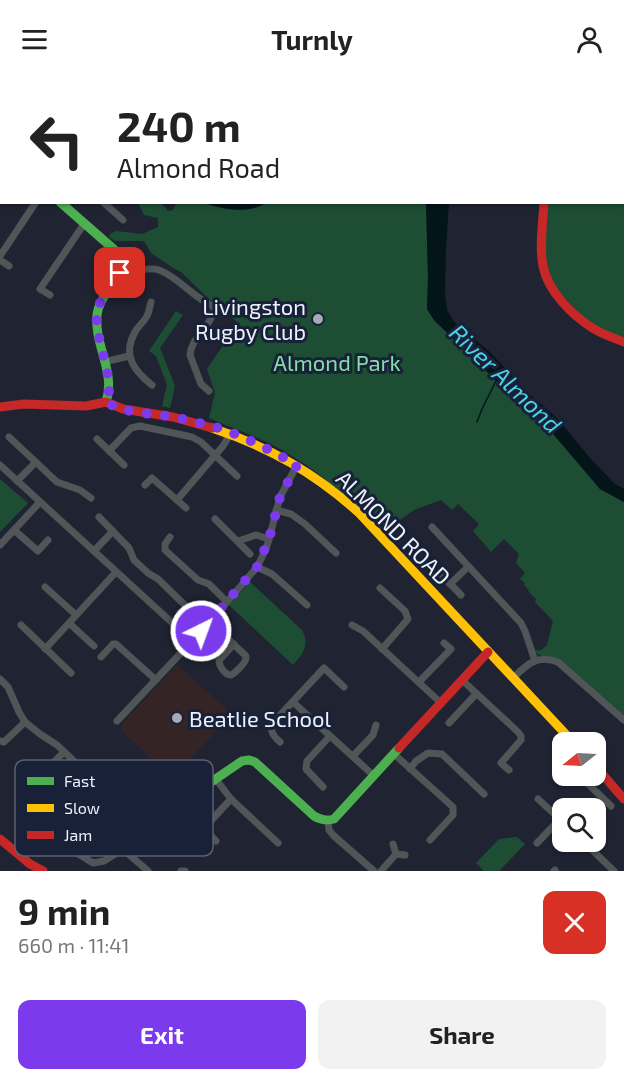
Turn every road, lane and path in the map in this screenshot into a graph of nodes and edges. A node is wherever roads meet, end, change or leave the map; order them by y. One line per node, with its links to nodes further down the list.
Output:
1 (35, 204): 7 (street)
2 (63, 204): 6 (street)
3 (105, 204): 5 (street)
4 (544, 204): 13 (street)
5 (123, 220)
6 (84, 224): 10 (street); 11 (street)
7 (0, 255)
8 (0, 260): 9 (street)
9 (9, 266)
10 (121, 269): 15 (street); 17 (street)
11 (50, 295)
12 (148, 306): 14 (street)
13 (624, 342)
14 (129, 356): 15 (street); 16 (street)
15 (104, 362): 18 (street)
16 (152, 385)
17 (209, 391)
18 (106, 402): 19 (street, ALMOND ROAD); 20 (street, ALMOND ROAD)
19 (0, 407)
20 (231, 433): 24 (street); 28 (street, ALMOND ROAD)
21 (9, 437): 25 (street)
22 (97, 439): 23 (street)
23 (109, 451): 24 (street); 27 (street)
24 (214, 456): 29 (street); 33 (street)
25 (36, 462): 30 (street); 32 (street)
26 (0, 465): 30 (street)
27 (123, 465)
28 (297, 465): 36 (street); 72 (street, ALMOND ROAD)
29 (237, 476)
30 (17, 481): 34 (street)
31 (145, 485): 33 (street)
32 (91, 498)
33 (177, 500): 35 (street)
34 (40, 502): 40 (street); 47 (street)
35 (186, 508)
36 (276, 510): 43 (street); 48 (street)
37 (99, 517): 41 (street)
38 (216, 519): 45 (street)
39 (432, 527): 51 (street)
40 (14, 530): 44 (street); 46 (street)
41 (112, 531): 47 (street); 60 (street)
42 (170, 537): 58 (street)
43 (269, 539): 45 (street); 50 (street)
44 (48, 540)
45 (238, 541): 49 (street)
46 (0, 545)
47 (94, 551): 52 (street)
48 (336, 553)
49 (250, 554)
50 (257, 567): 58 (street); 59 (street)
51 (468, 567): 54 (street); 74 (street)
52 (116, 572): 61 (street); 66 (street)
53 (440, 573): 54 (street)
54 (450, 584): 57 (street)
55 (45, 587): 61 (street)
56 (380, 588): 71 (street)
57 (461, 595)
58 (227, 602): 62 (street)
59 (307, 606)
60 (194, 614)
61 (76, 615): 63 (street)
62 (210, 622): 66 (street); 68 (street)
63 (69, 623): 69 (street); 70 (street)
64 (21, 625): 70 (street)
65 (352, 625): 71 (street)
66 (192, 641): 78 (street)
67 (444, 643): 80 (street)
68 (234, 644): 68 (street)
69 (94, 646)
70 (45, 649): 75 (street)
71 (382, 649): 80 (street)
72 (488, 652): 76 (street, ALMOND ROAD); 79 (street)
73 (101, 657): 78 (street)
74 (535, 661): 76 (street); 85 (street)
75 (71, 674)
76 (513, 678): 90 (street, ALMOND ROAD)
77 (0, 679): 87 (street)
78 (156, 680): 86 (street)
79 (462, 680): 82 (street); 84 (street)
80 (419, 682): 84 (street)
81 (344, 687): 83 (street)
82 (476, 694): 88 (street); 101 (street)
83 (293, 702): 91 (street); 93 (street)
84 (441, 703): 96 (street)
85 (624, 720)
86 (117, 721)
87 (25, 722): 92 (street); 95 (street)
88 (449, 723)
89 (376, 725): 97 (street)
90 (563, 732)
91 (330, 736): 97 (street); 106 (street)
92 (2, 742): 94 (street)
93 (280, 742)
94 (7, 750)
95 (64, 752): 98 (street); 99 (street)
96 (394, 754): 100 (street); 102 (street)
97 (352, 756): 102 (street)
98 (56, 760)
99 (73, 760)
100 (410, 769): 107 (street); 118 (street)
101 (509, 770)
102 (374, 776): 114 (street)
103 (215, 778): 108 (street); 114 (street)
104 (606, 782): 110 (street)
105 (590, 786): 111 (street)
106 (324, 787)
107 (484, 794)
108 (231, 799): 113 (street); 120 (street)
109 (538, 799): 112 (street)
110 (624, 799)
111 (611, 806)
112 (552, 812)
113 (213, 818)
114 (328, 821): 135 (street)
115 (552, 829): 121 (street)
116 (0, 838): 123 (street)
117 (213, 838): 119 (street)
118 (430, 840)
119 (216, 841)
120 (278, 843)
121 (537, 843)
122 (393, 844): 125 (street)
123 (15, 851)
124 (594, 852): 137 (street)
125 (396, 854): 126 (street); 136 (street)
126 (405, 855)
127 (21, 856): 131 (street)
128 (82, 856): 129 (street)
129 (112, 856)
130 (131, 856): 132 (street)
131 (44, 871)
132 (148, 871)
133 (181, 871): 134 (street)
134 (185, 871)
135 (374, 871)
136 (381, 871)
137 (614, 871)

